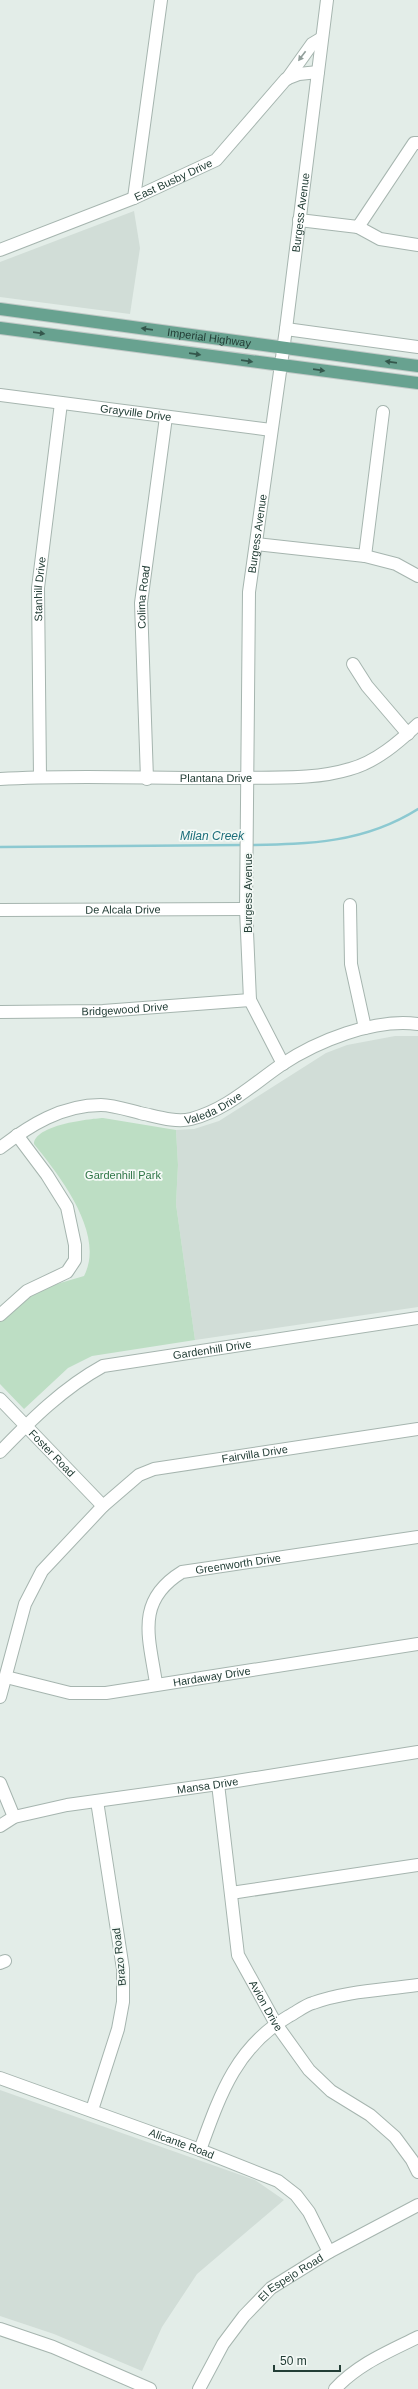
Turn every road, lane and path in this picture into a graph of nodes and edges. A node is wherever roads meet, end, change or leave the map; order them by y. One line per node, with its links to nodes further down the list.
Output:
1 (161, 0): 7 (street)
2 (327, 0): 3 (street, Burgess Avenue)
3 (322, 38): 4 (street, Burgess Avenue); 5 (street, East Busby Drive, one-way to 5)
4 (318, 72): 5 (street); 8 (street, Burgess Avenue)
5 (286, 79): 7 (street, East Busby Drive)
6 (418, 144): 9 (street)
7 (134, 198): 11 (street, East Busby Drive)
8 (299, 220): 9 (street); 14 (street, Burgess Avenue)
9 (358, 227): 10 (street)
10 (418, 245)
11 (0, 250)
12 (0, 309): 16 (main road, Imperial Highway, one-way to 12)
13 (0, 328): 17 (main road, Imperial Highway, one-way to 17)
14 (286, 329): 15 (street); 16 (street, Burgess Avenue)
15 (418, 347)
16 (283, 348): 17 (street, Burgess Avenue); 18 (main road, Imperial Highway, one-way to 16)
17 (281, 365): 19 (main road, Imperial Highway, one-way to 19); 24 (street, Burgess Avenue)
18 (418, 366)
19 (418, 383)
20 (0, 395): 21 (street, Grayville Drive)
21 (61, 403): 23 (street, Grayville Drive); 31 (street, Stanhill Drive)
22 (383, 412): 26 (street)
23 (166, 417): 24 (street, Grayville Drive); 34 (street, Colima Road)
24 (271, 430): 25 (street, Burgess Avenue)
25 (256, 544): 26 (street); 32 (street, Burgess Avenue)
26 (365, 556): 27 (street)
27 (418, 576)
28 (353, 664): 30 (street)
29 (418, 724): 30 (street, Plantana Drive)
30 (408, 734): 32 (street, Plantana Drive)
31 (40, 777): 33 (street, Plantana Drive); 34 (street, Plantana Drive)
32 (249, 778): 34 (street, Plantana Drive); 36 (street, Burgess Avenue)
33 (0, 779)
34 (147, 779)
35 (350, 905): 41 (street)
36 (246, 909): 37 (street, De Alcala Drive); 38 (street, Burgess Avenue)
37 (0, 910)
38 (250, 1000): 39 (street, Bridgewood Drive); 42 (street, Burgess Avenue)
39 (0, 1012)
40 (418, 1024): 41 (street, Valeda Drive)
41 (365, 1028): 42 (street, Valeda Drive)
42 (283, 1064): 43 (street, Valeda Drive)
43 (16, 1136): 44 (street, Valeda Drive); 45 (street)
44 (0, 1148)
45 (0, 1315)
46 (418, 1318): 48 (street, Gardenhill Drive)
47 (0, 1399): 48 (street, Foster Road)
48 (26, 1426): 50 (street, Gardenhill Drive); 51 (street, Foster Road)
49 (418, 1429): 51 (street, Fairvilla Drive)
50 (0, 1452)
51 (103, 1506): 54 (street)
52 (418, 1537): 55 (street, Greenworth Drive)
53 (418, 1644): 55 (street, Hardaway Drive)
54 (6, 1677): 55 (street, Hardaway Drive); 56 (street)
55 (156, 1683)
56 (0, 1697)
57 (418, 1752): 59 (street, Mansa Drive)
58 (0, 1783): 61 (street)
59 (218, 1784): 60 (street, Mansa Drive); 64 (street, Avion Drive)
60 (97, 1801): 61 (street, Mansa Drive); 68 (street, Brazo Road)
61 (14, 1817): 62 (street, Mansa Drive)
62 (0, 1826)
63 (418, 1865): 64 (street)
64 (231, 1893): 66 (street, Avion Drive)
65 (418, 1985): 66 (street)
66 (276, 2024): 69 (street); 70 (street, Avion Drive)
67 (0, 2078): 68 (street, Alicante Road)
68 (92, 2110): 69 (street, Alicante Road)
69 (200, 2150): 72 (street, Alicante Road)
70 (418, 2172)
71 (418, 2205): 72 (street, El Espejo Road)
72 (329, 2252): 76 (street, El Espejo Road)
73 (0, 2329): 75 (street)
74 (418, 2337): 77 (street)
75 (150, 2389)
76 (199, 2389)
77 (335, 2389)

